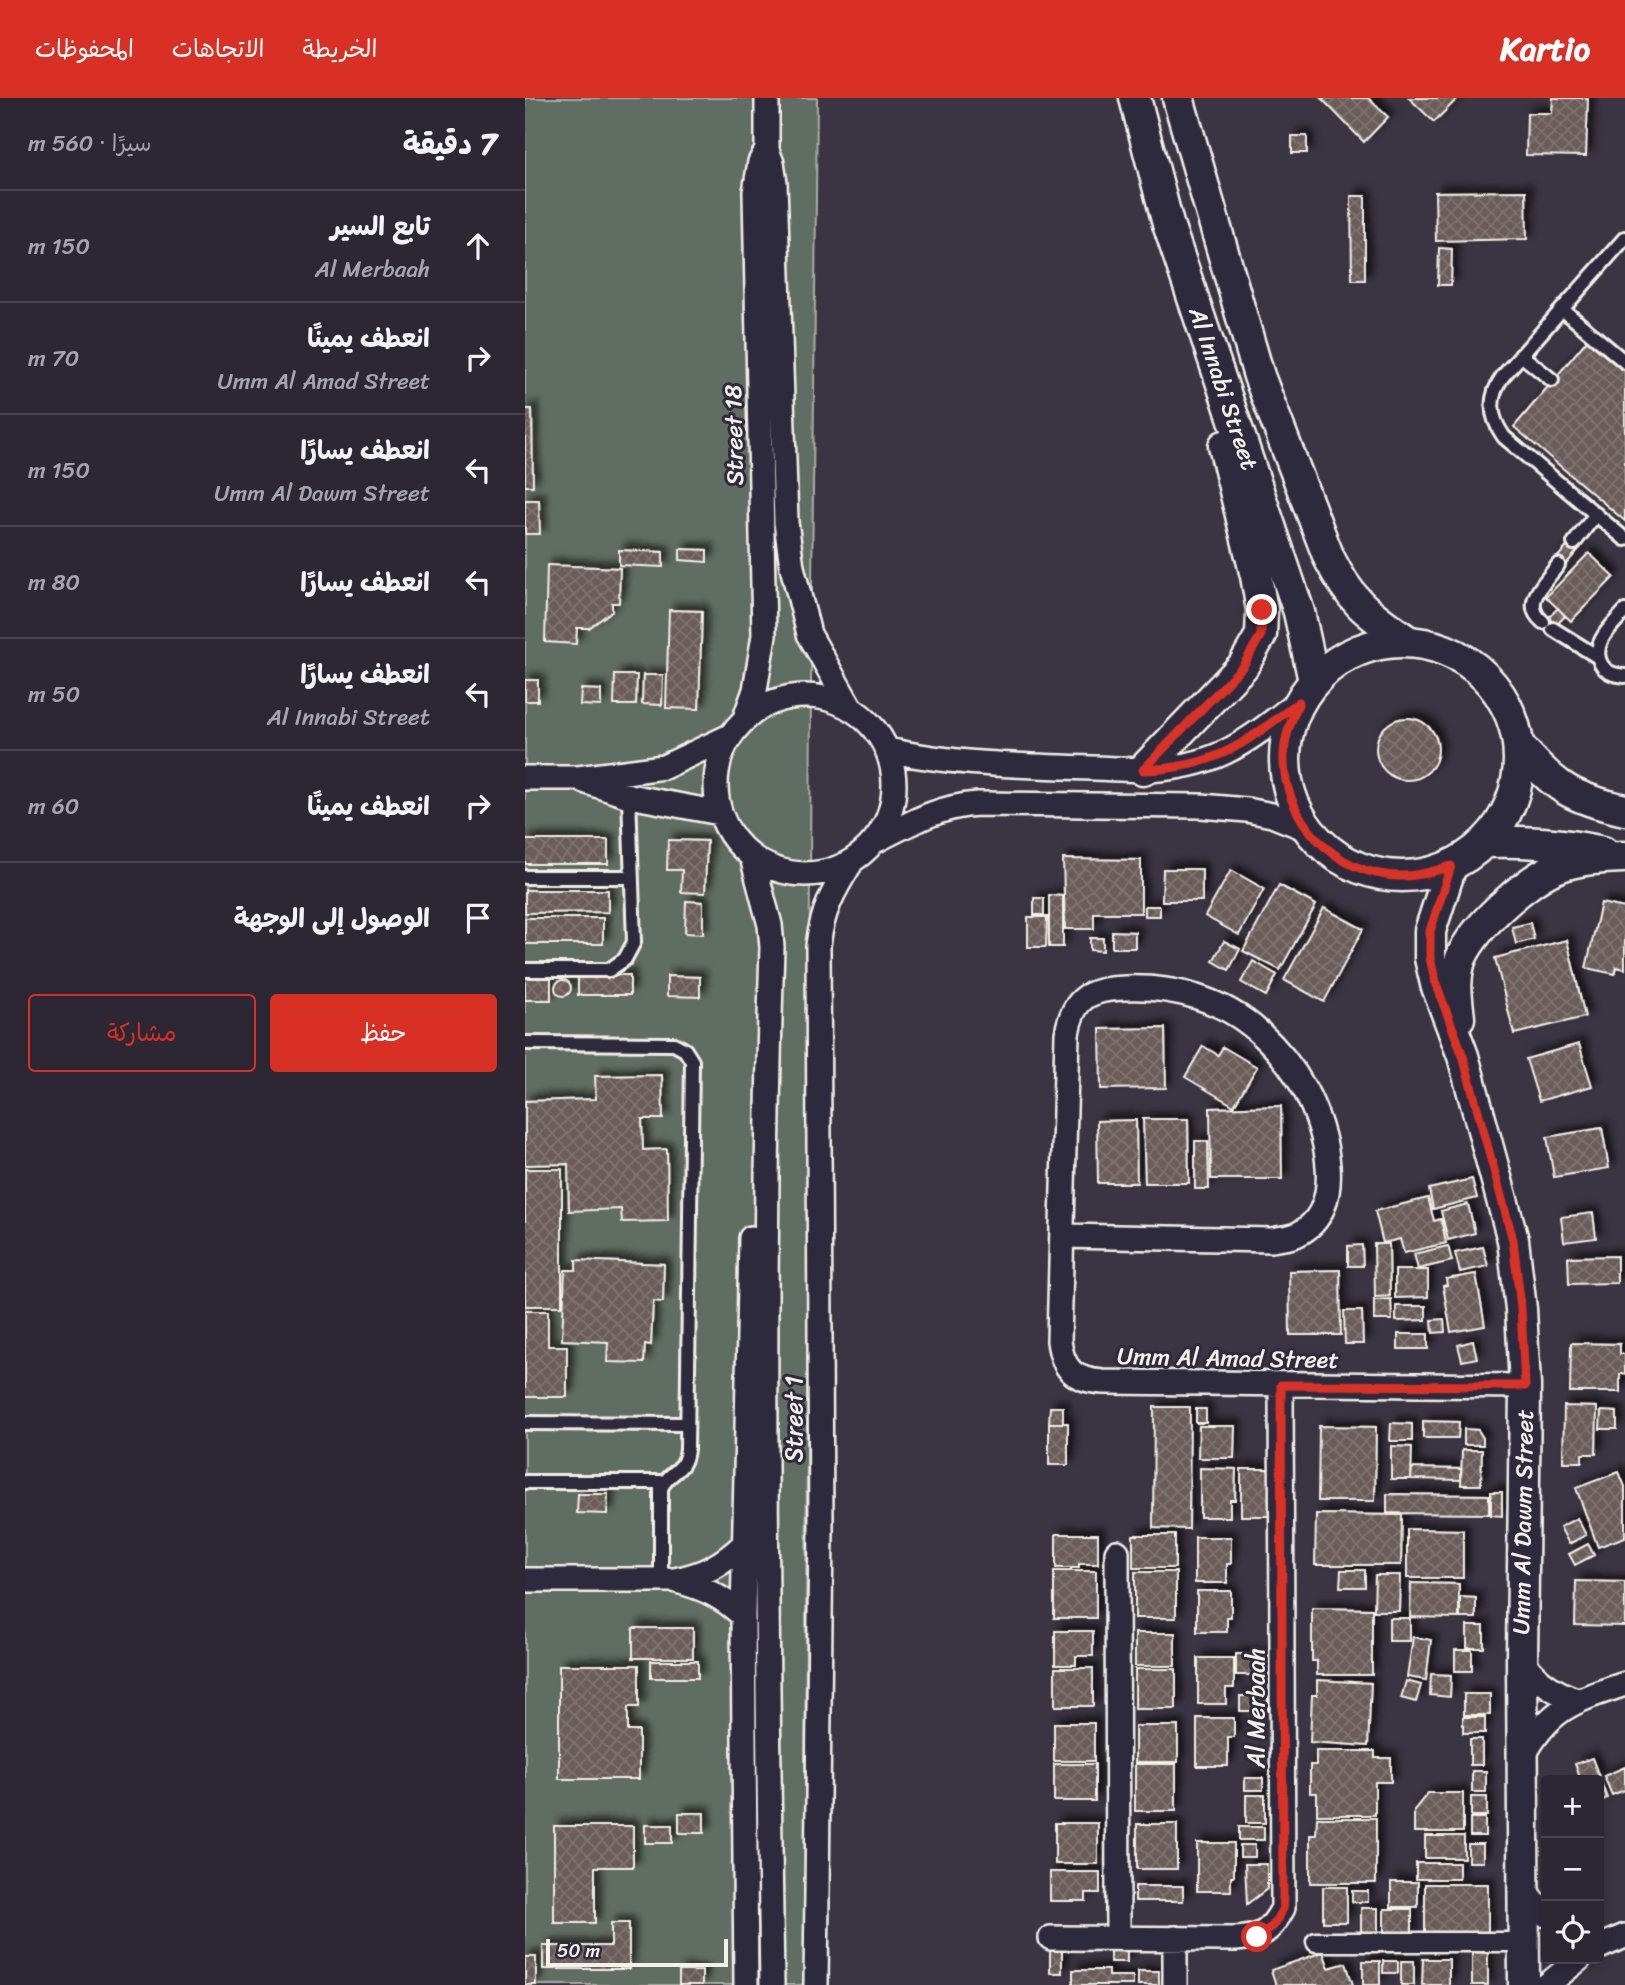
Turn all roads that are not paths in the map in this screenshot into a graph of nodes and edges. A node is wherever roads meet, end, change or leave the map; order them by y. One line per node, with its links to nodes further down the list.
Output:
1 (767, 98): 4 (street, Street 18)
2 (1135, 98): 9 (street, Al Innabi Street)
3 (1178, 98): 16 (street, Al Innabi Street)
4 (767, 150): 20 (street, Street 18); 21 (street, Street 18)
5 (1625, 238): 6 (lane)
6 (1562, 309): 7 (lane); 8 (lane)
7 (1521, 355): 10 (lane); 11 (lane)
8 (1625, 362)
9 (1218, 376): 19 (street, Al Innabi Street); 25 (street)
10 (1552, 380)
11 (1596, 514): 12 (lane); 13 (lane)
12 (1625, 539)
13 (1574, 543)
14 (1558, 565): 17 (lane)
15 (1625, 611): 17 (lane)
16 (1409, 642): 19 (street); 23 (street)
17 (1598, 657): 18 (lane)
18 (1625, 676)
19 (1306, 692): 25 (street); 31 (street)
20 (850, 707): 21 (street); 24 (street)
21 (745, 718): 22 (street)
22 (728, 737): 27 (street); 30 (street)
23 (1519, 746): 29 (street); 33 (street)
24 (888, 750): 25 (street); 32 (street)
25 (1143, 770)
26 (525, 778): 27 (street)
27 (578, 778): 28 (street)
28 (629, 796): 30 (street); 39 (lane)
29 (1625, 810)
30 (720, 813): 34 (street)
31 (1307, 829): 32 (street); 37 (street)
32 (875, 842): 36 (street)
33 (1486, 842): 35 (street); 37 (street)
34 (752, 857): 36 (street); 43 (street, Street 1)
35 (1624, 857): 42 (street)
36 (852, 861): 62 (street, Street 1)
37 (1451, 866): 42 (street, Umm Al Dawm Street)
38 (525, 877): 39 (lane)
39 (631, 877): 40 (lane)
40 (525, 971)
41 (525, 1043): 48 (lane)
42 (1463, 1056): 46 (street, Umm Al Dawm Street)
43 (766, 1157): 51 (street, Street 1); 70 (street, Street 1)
44 (1062, 1236): 44 (street, Umm Al Amad Street); 45 (street, Umm Al Amad Street)
45 (1281, 1385): 46 (street, Umm Al Amad Street); 65 (street, Al Merbaah)
46 (1525, 1386): 56 (street, Umm Al Dawm Street)
47 (525, 1423): 48 (lane)
48 (686, 1424): 50 (lane)
49 (525, 1482): 50 (lane)
50 (664, 1482): 54 (lane)
51 (745, 1543): 54 (street); 55 (street, Street 1)
52 (1117, 1552): 64 (street)
53 (525, 1580): 54 (street)
54 (668, 1580): 55 (street)
55 (743, 1616): 69 (street, Street 1)
56 (1522, 1660): 58 (street); 59 (street, Umm Al Dawm Street)
57 (1625, 1684): 58 (street)
58 (1577, 1700): 59 (street)
59 (1522, 1759): 60 (street, Umm Al Dawm Street)
60 (1523, 1884): 61 (street); 67 (street, Umm Al Dawm Street)
61 (1541, 1910)
62 (818, 1936): 71 (street, Street 1); 72 (street)
63 (1051, 1938): 64 (street, Al Merbaah)
64 (1118, 1938): 65 (street, Al Merbaah)
65 (1175, 1938): 73 (street)
66 (1316, 1942): 67 (street)
67 (1523, 1942): 74 (street, Umm Al Dawm Street)
68 (1573, 1964): 75 (street)
69 (746, 1985)
70 (772, 1985)
71 (816, 1985)
72 (831, 1985)
73 (1175, 1985)
74 (1524, 1985)
75 (1547, 1985)

